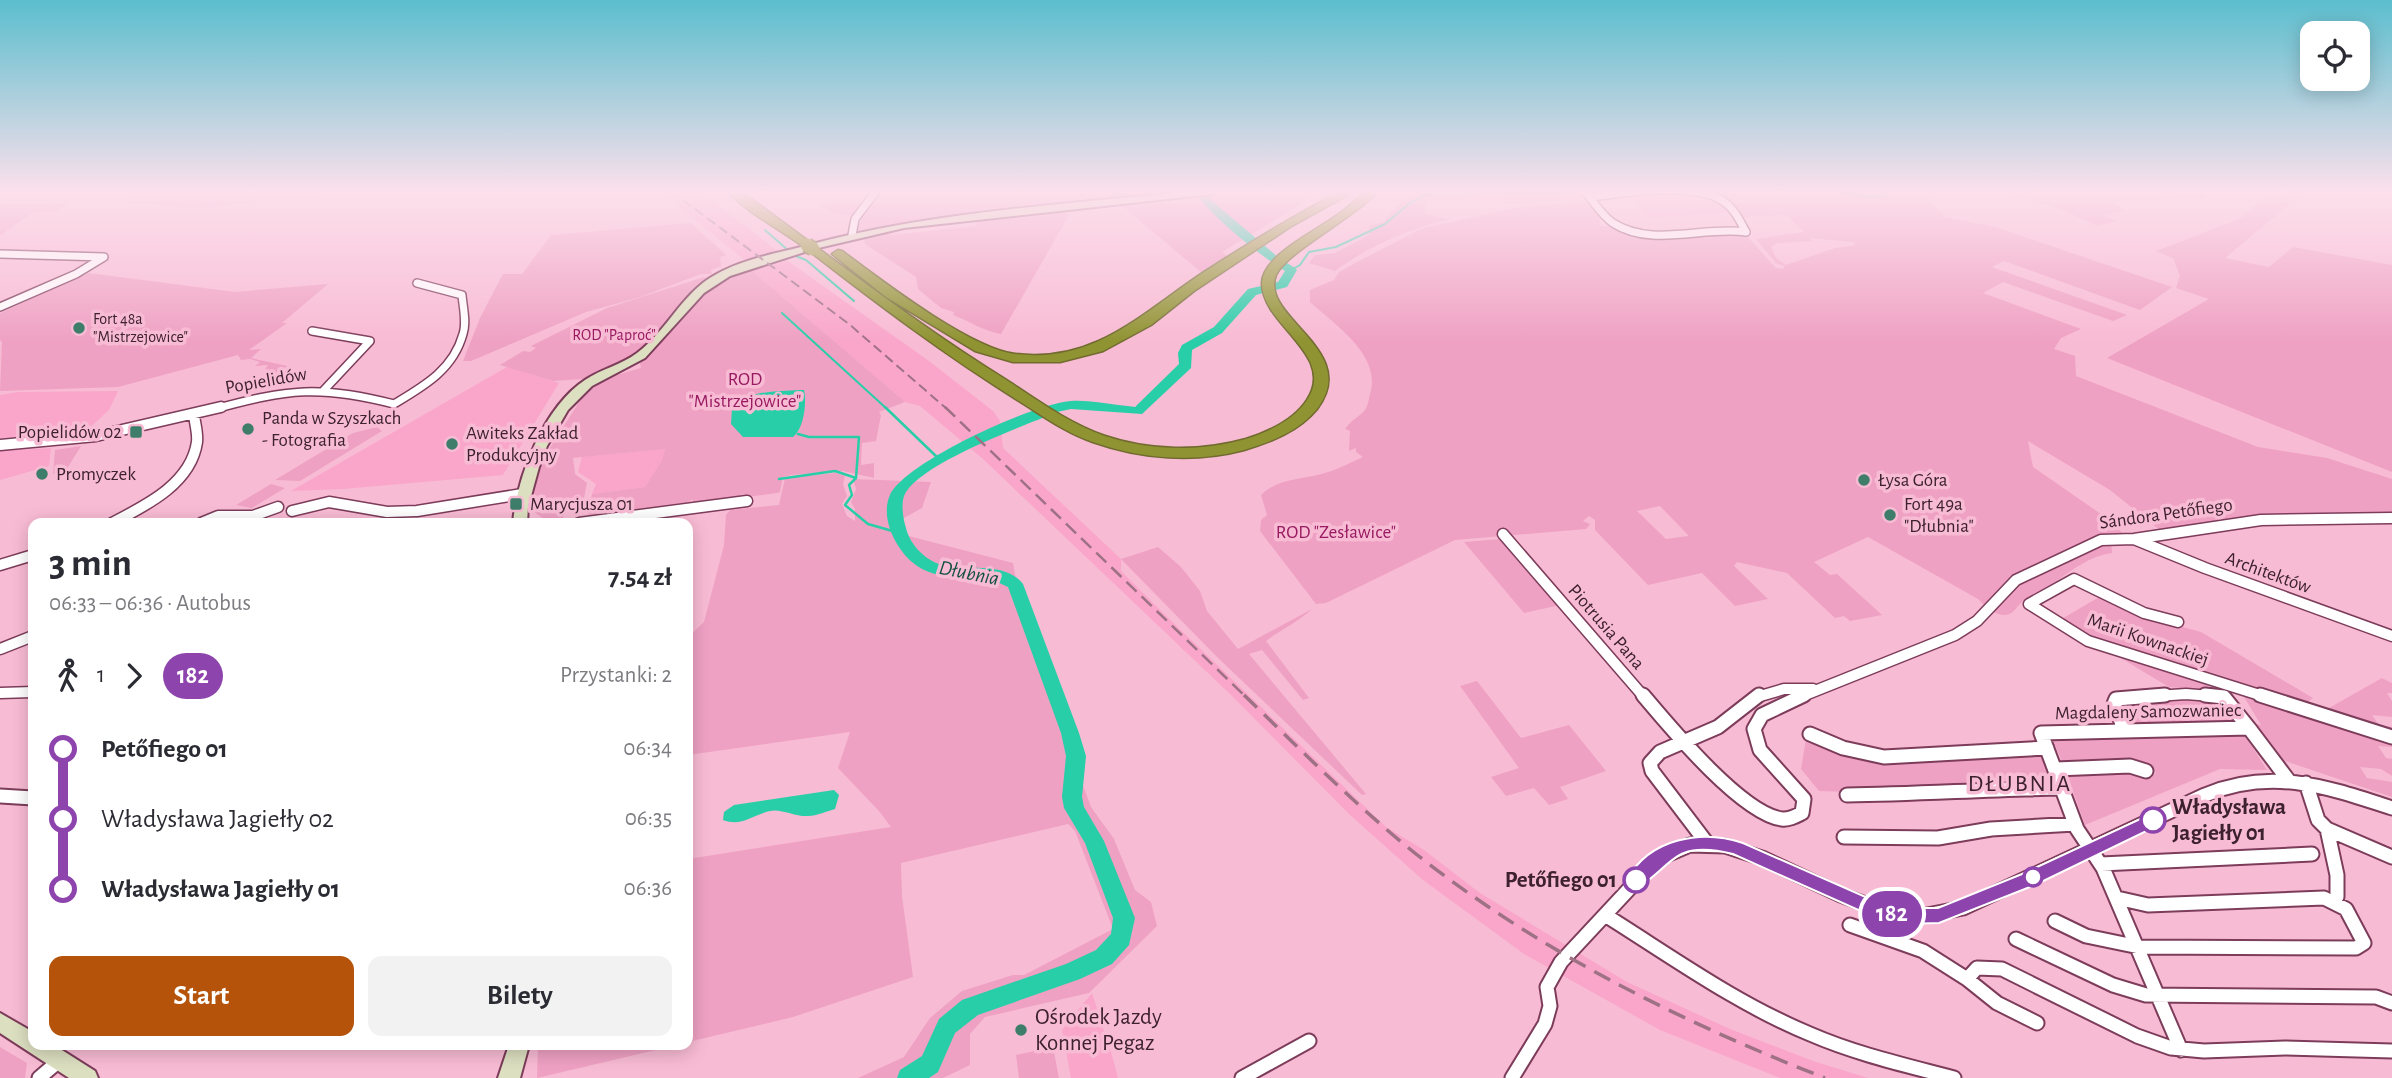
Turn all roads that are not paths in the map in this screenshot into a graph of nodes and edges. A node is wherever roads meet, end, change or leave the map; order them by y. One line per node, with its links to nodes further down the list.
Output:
1 (811, 241): 6 (highway)
2 (813, 241): 6 (highway)
3 (830, 241): 15 (street)
4 (1259, 241): 9 (highway)
5 (1307, 241): 9 (highway)
6 (817, 245): 9 (highway)
7 (0, 254): 10 (street)
8 (416, 283): 12 (street, Popielidów)
9 (890, 301)
10 (0, 307)
11 (312, 331): 12 (street)
12 (324, 390): 13 (street, Popielidów)
13 (194, 415): 14 (street, Popielidów); 19 (street)
14 (0, 445)
15 (522, 494): 18 (street); 21 (street)
16 (747, 501): 22 (street)
17 (278, 507): 20 (street)
18 (292, 511)
19 (120, 518)
20 (211, 518)
21 (520, 518)
22 (617, 518)
23 (2392, 518): 25 (street, Sándora Petőfiego)
24 (1503, 534): 43 (street, Piotrusia Pana)
25 (2134, 539): 30 (street, Architektów); 35 (street, Sándora Petőfiego)
26 (28, 557): 27 (street)
27 (0, 565)
28 (2337, 621): 32 (street)
29 (2178, 622): 34 (street, Marii Kownackiej)
30 (2392, 636)
31 (28, 638): 33 (street)
32 (2392, 643)
33 (0, 649)
34 (2219, 683): 38 (street); 42 (street)
35 (1817, 689): 43 (street, Sándora Petőfiego); 43 (street, Sándora Petőfiego)
36 (28, 692): 37 (street)
37 (0, 693)
38 (2224, 696): 39 (street); 40 (street)
39 (2249, 728): 40 (street, Magdaleny Samozwaniec); 47 (street, Magdaleny Samozwaniec)
40 (2125, 731): 44 (street, Magdaleny Samozwaniec)
41 (1810, 734): 44 (street, Magdaleny Samozwaniec)
42 (2392, 737)
43 (1684, 743): 57 (street, Sándora Petőfiego)
44 (2047, 748): 45 (street, Magdaleny Samozwaniec)
45 (2056, 769): 46 (street); 49 (street, Magdaleny Samozwaniec)
46 (2146, 771)
47 (2289, 781): 48 (street); 58 (street)
48 (2306, 783): 53 (street); 55 (street)
49 (2063, 788): 50 (street); 54 (street, Magdaleny Samozwaniec)
50 (1847, 795)
51 (0, 796): 52 (street)
52 (28, 798)
53 (2392, 808)
54 (2075, 824): 56 (street); 58 (street, Magdaleny Samozwaniec)
55 (2327, 829): 60 (street); 62 (street)
56 (1844, 837)
57 (1706, 842): 58 (street); 64 (street)
58 (2091, 849): 61 (street, Magdaleny Samozwaniec)
59 (2312, 854): 61 (street)
60 (2392, 857)
61 (2101, 864): 63 (street, Magdaleny Samozwaniec)
62 (2337, 897)
63 (2117, 898): 68 (street, Magdaleny Samozwaniec); 68 (street)
64 (1605, 915): 85 (street); 86 (street)
65 (2055, 921): 68 (street)
66 (1850, 925): 69 (street)
67 (2016, 939): 70 (street)
68 (2138, 947): 70 (street, Magdaleny Samozwaniec)
69 (1967, 979): 73 (street); 76 (street)
70 (2158, 994): 71 (street); 76 (street, Magdaleny Samozwaniec)
71 (2392, 1003)
72 (0, 1022): 74 (street)
73 (2038, 1023)
74 (28, 1040)
75 (1309, 1041): 84 (street)
76 (2181, 1049): 79 (street)
77 (44, 1050): 80 (street)
78 (517, 1050): 83 (street)
79 (2392, 1051)
80 (60, 1060): 81 (street); 82 (street)
81 (39, 1078)
82 (87, 1078)
83 (509, 1078)
84 (1242, 1078)
85 (1512, 1078)
86 (1954, 1078)

